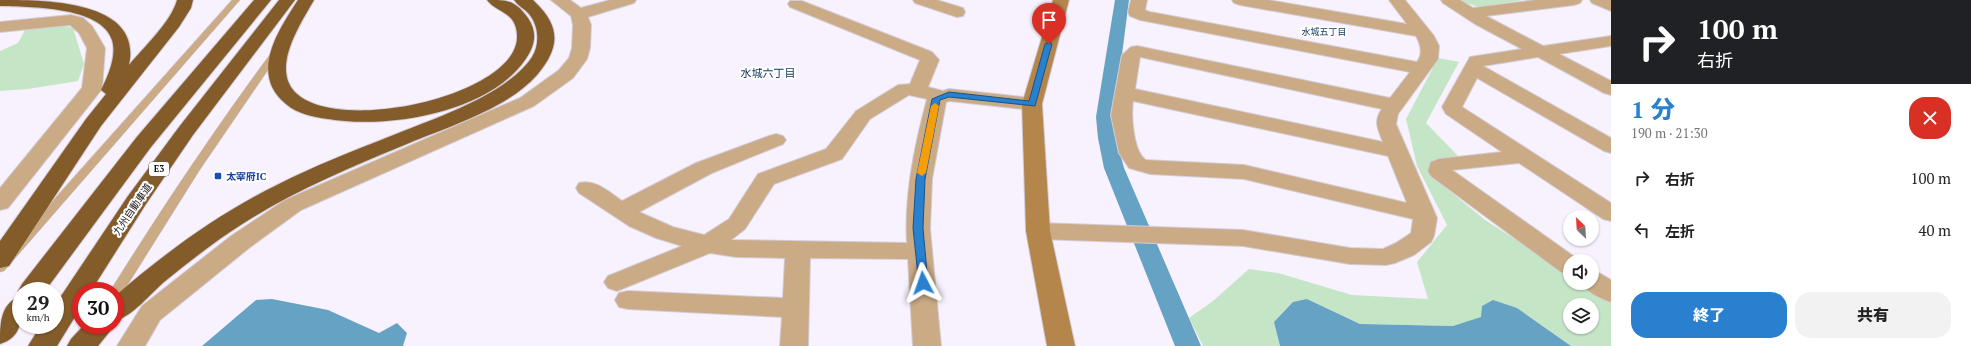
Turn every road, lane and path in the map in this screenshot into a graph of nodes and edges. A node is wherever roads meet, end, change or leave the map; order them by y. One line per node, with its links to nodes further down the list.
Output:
1 (185, 0): 37 (highway)
2 (236, 0): 53 (lane)
3 (263, 0): 54 (highway)
4 (287, 0): 62 (highway, 九州自動車道 / E3)
5 (306, 0): 27 (highway)
6 (495, 0): 27 (highway)
7 (522, 0): 58 (highway)
8 (559, 0): 23 (street)
9 (628, 0): 23 (street)
10 (921, 0): 21 (street)
11 (1061, 0): 35 (street)
12 (1139, 0): 30 (street)
13 (1240, 0): 25 (street)
14 (1397, 0): 25 (street)
15 (1450, 0): 22 (street)
16 (1574, 0): 22 (street)
17 (1598, 0): 20 (street)
18 (0, 2): 37 (highway)
19 (796, 4): 32 (street)
20 (1611, 6)
21 (957, 12)
22 (1471, 13): 28 (street)
23 (579, 14): 63 (street)
24 (0, 27): 43 (street)
25 (1421, 32): 30 (street)
26 (1609, 42): 28 (street)
27 (280, 47): 55 (lane)
28 (1540, 51): 29 (street); 31 (street)
29 (1472, 67): 39 (street); 41 (street)
30 (1422, 69): 36 (street)
31 (1611, 89)
32 (916, 90): 34 (street); 48 (street)
33 (1125, 93): 36 (street); 40 (street); 45 (street)
34 (940, 96): 35 (street); 50 (street)
35 (1032, 104): 47 (street)
36 (1394, 106): 40 (street)
37 (93, 123): 51 (highway)
38 (776, 140): 44 (street)
39 (1611, 147)
40 (1397, 151): 45 (street)
41 (1524, 156): 46 (street); 52 (street)
42 (587, 188): 44 (street)
43 (0, 203)
44 (622, 211): 48 (street)
45 (1423, 214): 47 (street)
46 (1611, 214)
47 (1038, 231): 66 (street)
48 (708, 244): 49 (street); 59 (street)
49 (798, 250): 50 (street); 59 (street)
50 (920, 251): 65 (street)
51 (0, 260)
52 (1563, 261)
53 (0, 268)
54 (38, 282)
55 (122, 282)
56 (1599, 284): 57 (street)
57 (1611, 292)
58 (124, 303)
59 (796, 308): 64 (street)
60 (12, 317): 61 (highway)
61 (0, 334)
62 (42, 346)
63 (131, 346)
64 (794, 346)
65 (927, 346)
66 (1061, 346)

